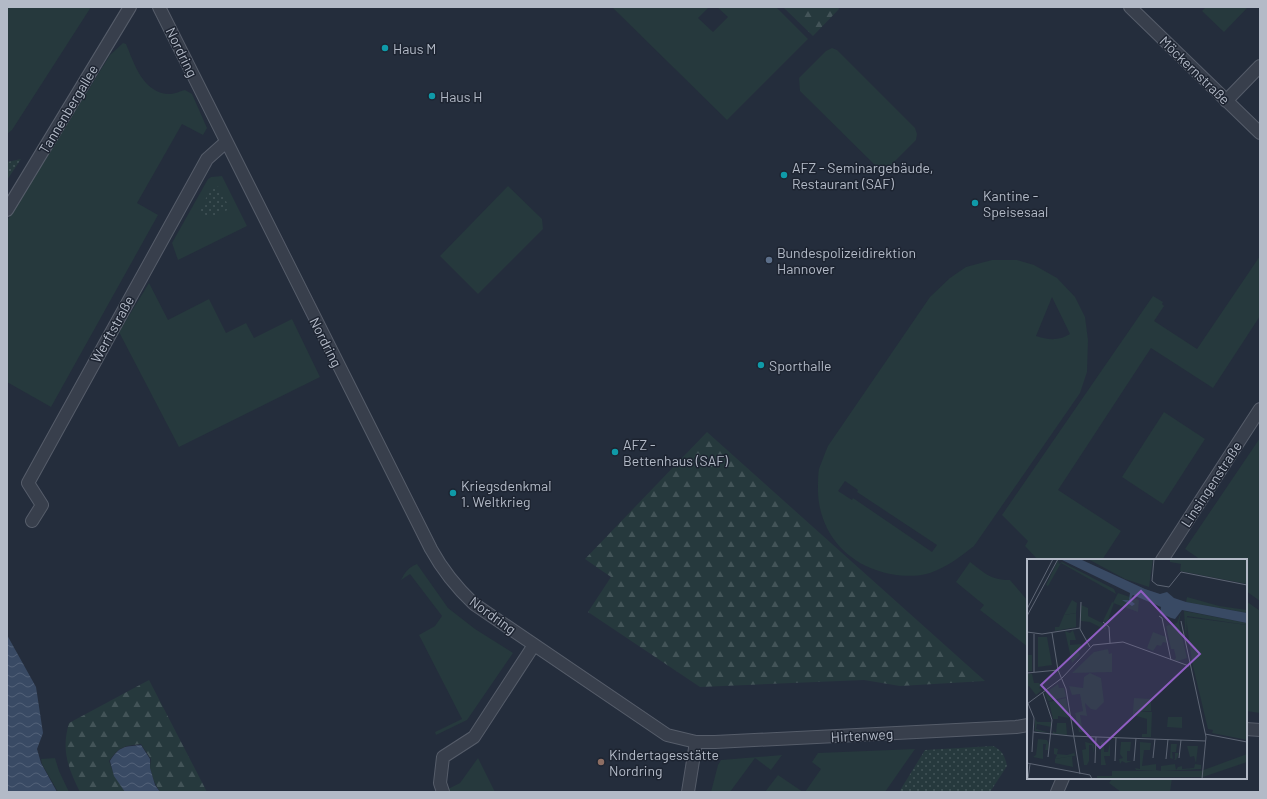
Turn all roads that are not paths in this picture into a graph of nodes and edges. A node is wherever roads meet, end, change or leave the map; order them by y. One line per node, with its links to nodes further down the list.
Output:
1 (159, 7): 7 (street, Nordring)
2 (1130, 7): 5 (street, Möckernstraße)
3 (130, 8): 8 (street, Tannenbergallee)
4 (1260, 66): 5 (street)
5 (1226, 101): 6 (street, Möckernstraße)
6 (1260, 133)
7 (226, 142): 10 (street, Werftstraße); 12 (street, Nordring)
8 (7, 210)
9 (1260, 409): 11 (street, Linsingenstraße)
10 (32, 521)
11 (1163, 559)
12 (534, 645): 16 (street, Nordring); 17 (street)
13 (1027, 725): 16 (street, Hirtenweg)
14 (1247, 729): 15 (street)
15 (1260, 730)
16 (696, 742): 18 (street)
17 (443, 792)
18 (688, 792)

